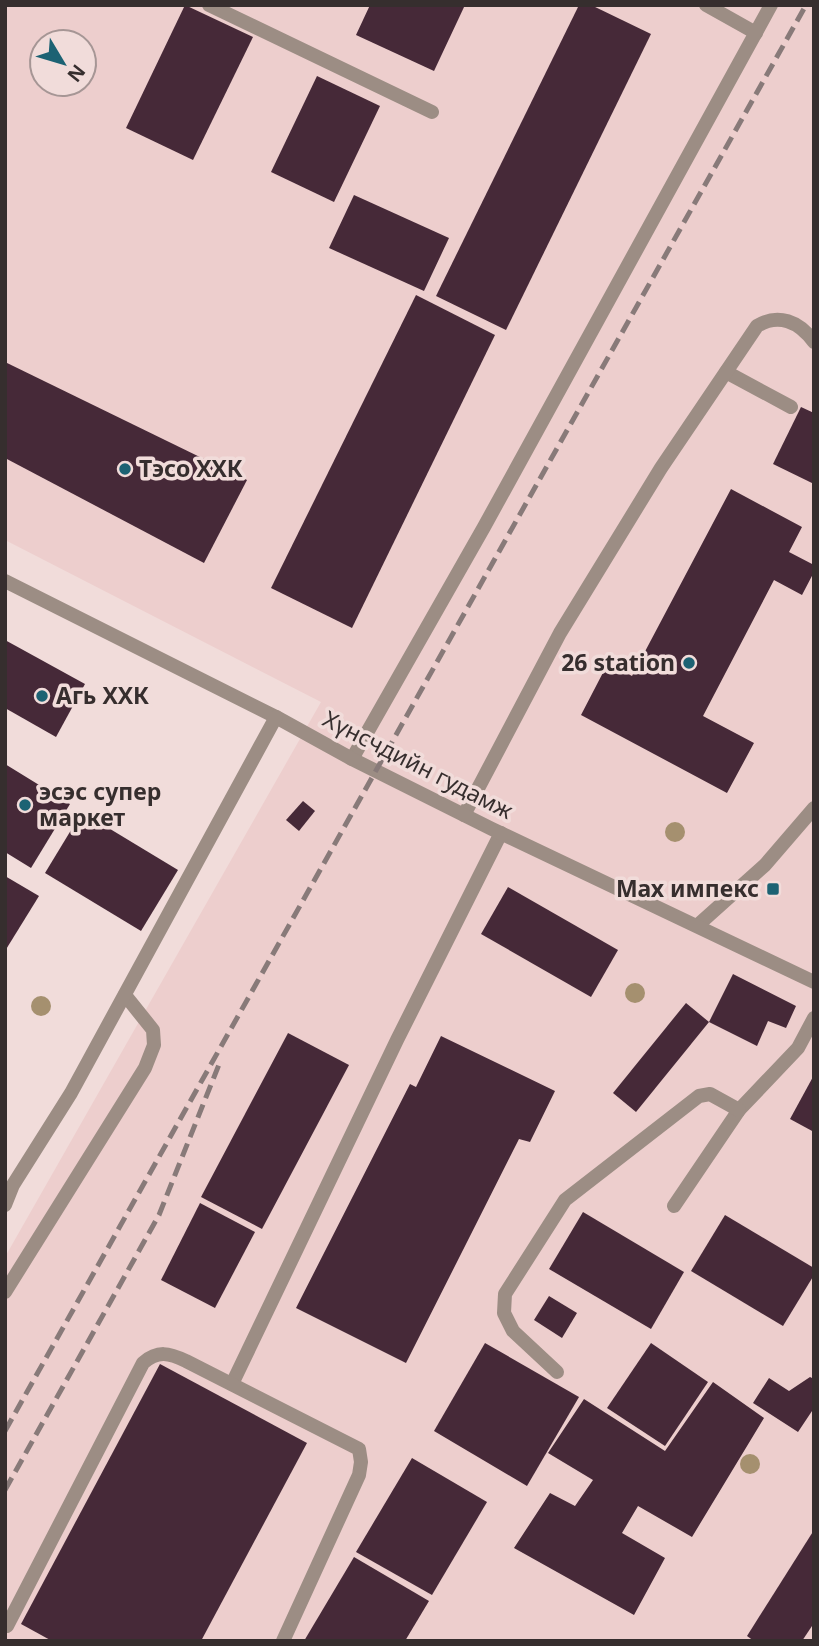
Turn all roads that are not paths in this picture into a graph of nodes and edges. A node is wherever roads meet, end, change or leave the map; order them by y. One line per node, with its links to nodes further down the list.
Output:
1 (209, 5): 5 (street)
2 (705, 5): 4 (street)
3 (771, 5): 4 (street)
4 (756, 33): 11 (street)
5 (432, 112)
6 (814, 342): 7 (street)
7 (726, 372): 8 (street); 13 (street)
8 (791, 407)
9 (5, 581): 10 (street, Хүнсчдийн гудамж)
10 (276, 717): 11 (street, Хүнсчдийн гудамж); 17 (street)
11 (352, 759): 13 (street, Хүнсчдийн гудамж)
12 (814, 808): 15 (street)
13 (464, 815): 14 (street, Хүнсчдийн гудамж)
14 (501, 833): 15 (street, Хүнсчдийн гудамж); 24 (street)
15 (698, 925): 16 (street, Хүнсчдийн гудамж)
16 (814, 982)
17 (125, 995): 20 (street); 22 (street)
18 (814, 1018): 19 (street)
19 (739, 1110): 21 (street); 23 (street)
20 (5, 1205)
21 (674, 1206)
22 (5, 1292)
23 (557, 1372)
24 (232, 1384): 25 (street); 26 (street)
25 (7, 1626)
26 (283, 1641)

